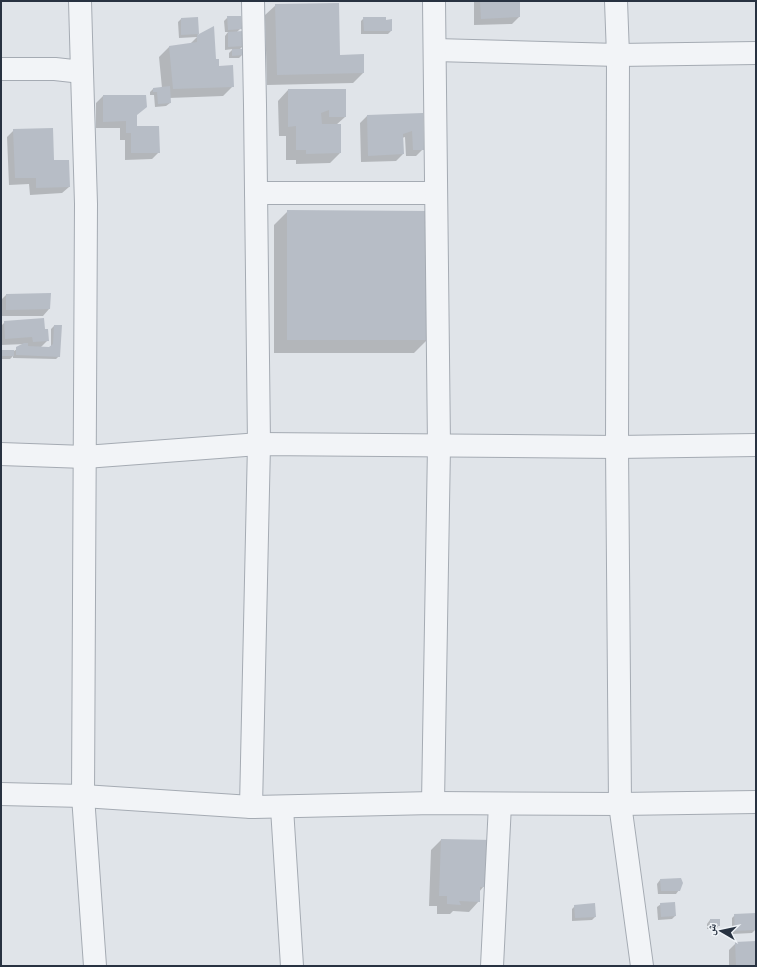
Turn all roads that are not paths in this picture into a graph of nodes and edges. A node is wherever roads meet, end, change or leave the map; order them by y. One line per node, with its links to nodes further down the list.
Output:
1 (80, 1): 9 (street)
2 (253, 1): 10 (street)
3 (434, 1): 5 (street)
4 (616, 1): 7 (street)
5 (435, 50): 7 (street); 11 (street)
6 (756, 52): 7 (street)
7 (618, 55): 15 (street)
8 (1, 69): 9 (street)
9 (82, 72): 17 (street)
10 (256, 193): 11 (street); 12 (street)
11 (436, 193): 14 (street)
12 (258, 444): 14 (street); 17 (street); 24 (street)
13 (756, 445): 15 (street)
14 (439, 446): 15 (street); 21 (street)
15 (616, 447): 23 (street)
16 (1, 454): 17 (street)
17 (85, 457): 19 (street)
18 (1, 794): 19 (street)
19 (83, 796): 24 (street); 26 (street)
20 (756, 802): 23 (street)
21 (433, 803): 22 (street); 25 (street)
22 (500, 804): 23 (street); 28 (street)
23 (620, 804): 29 (street)
24 (251, 807): 25 (street)
25 (282, 808): 27 (street)
26 (95, 966)
27 (292, 966)
28 (492, 966)
29 (642, 966)

